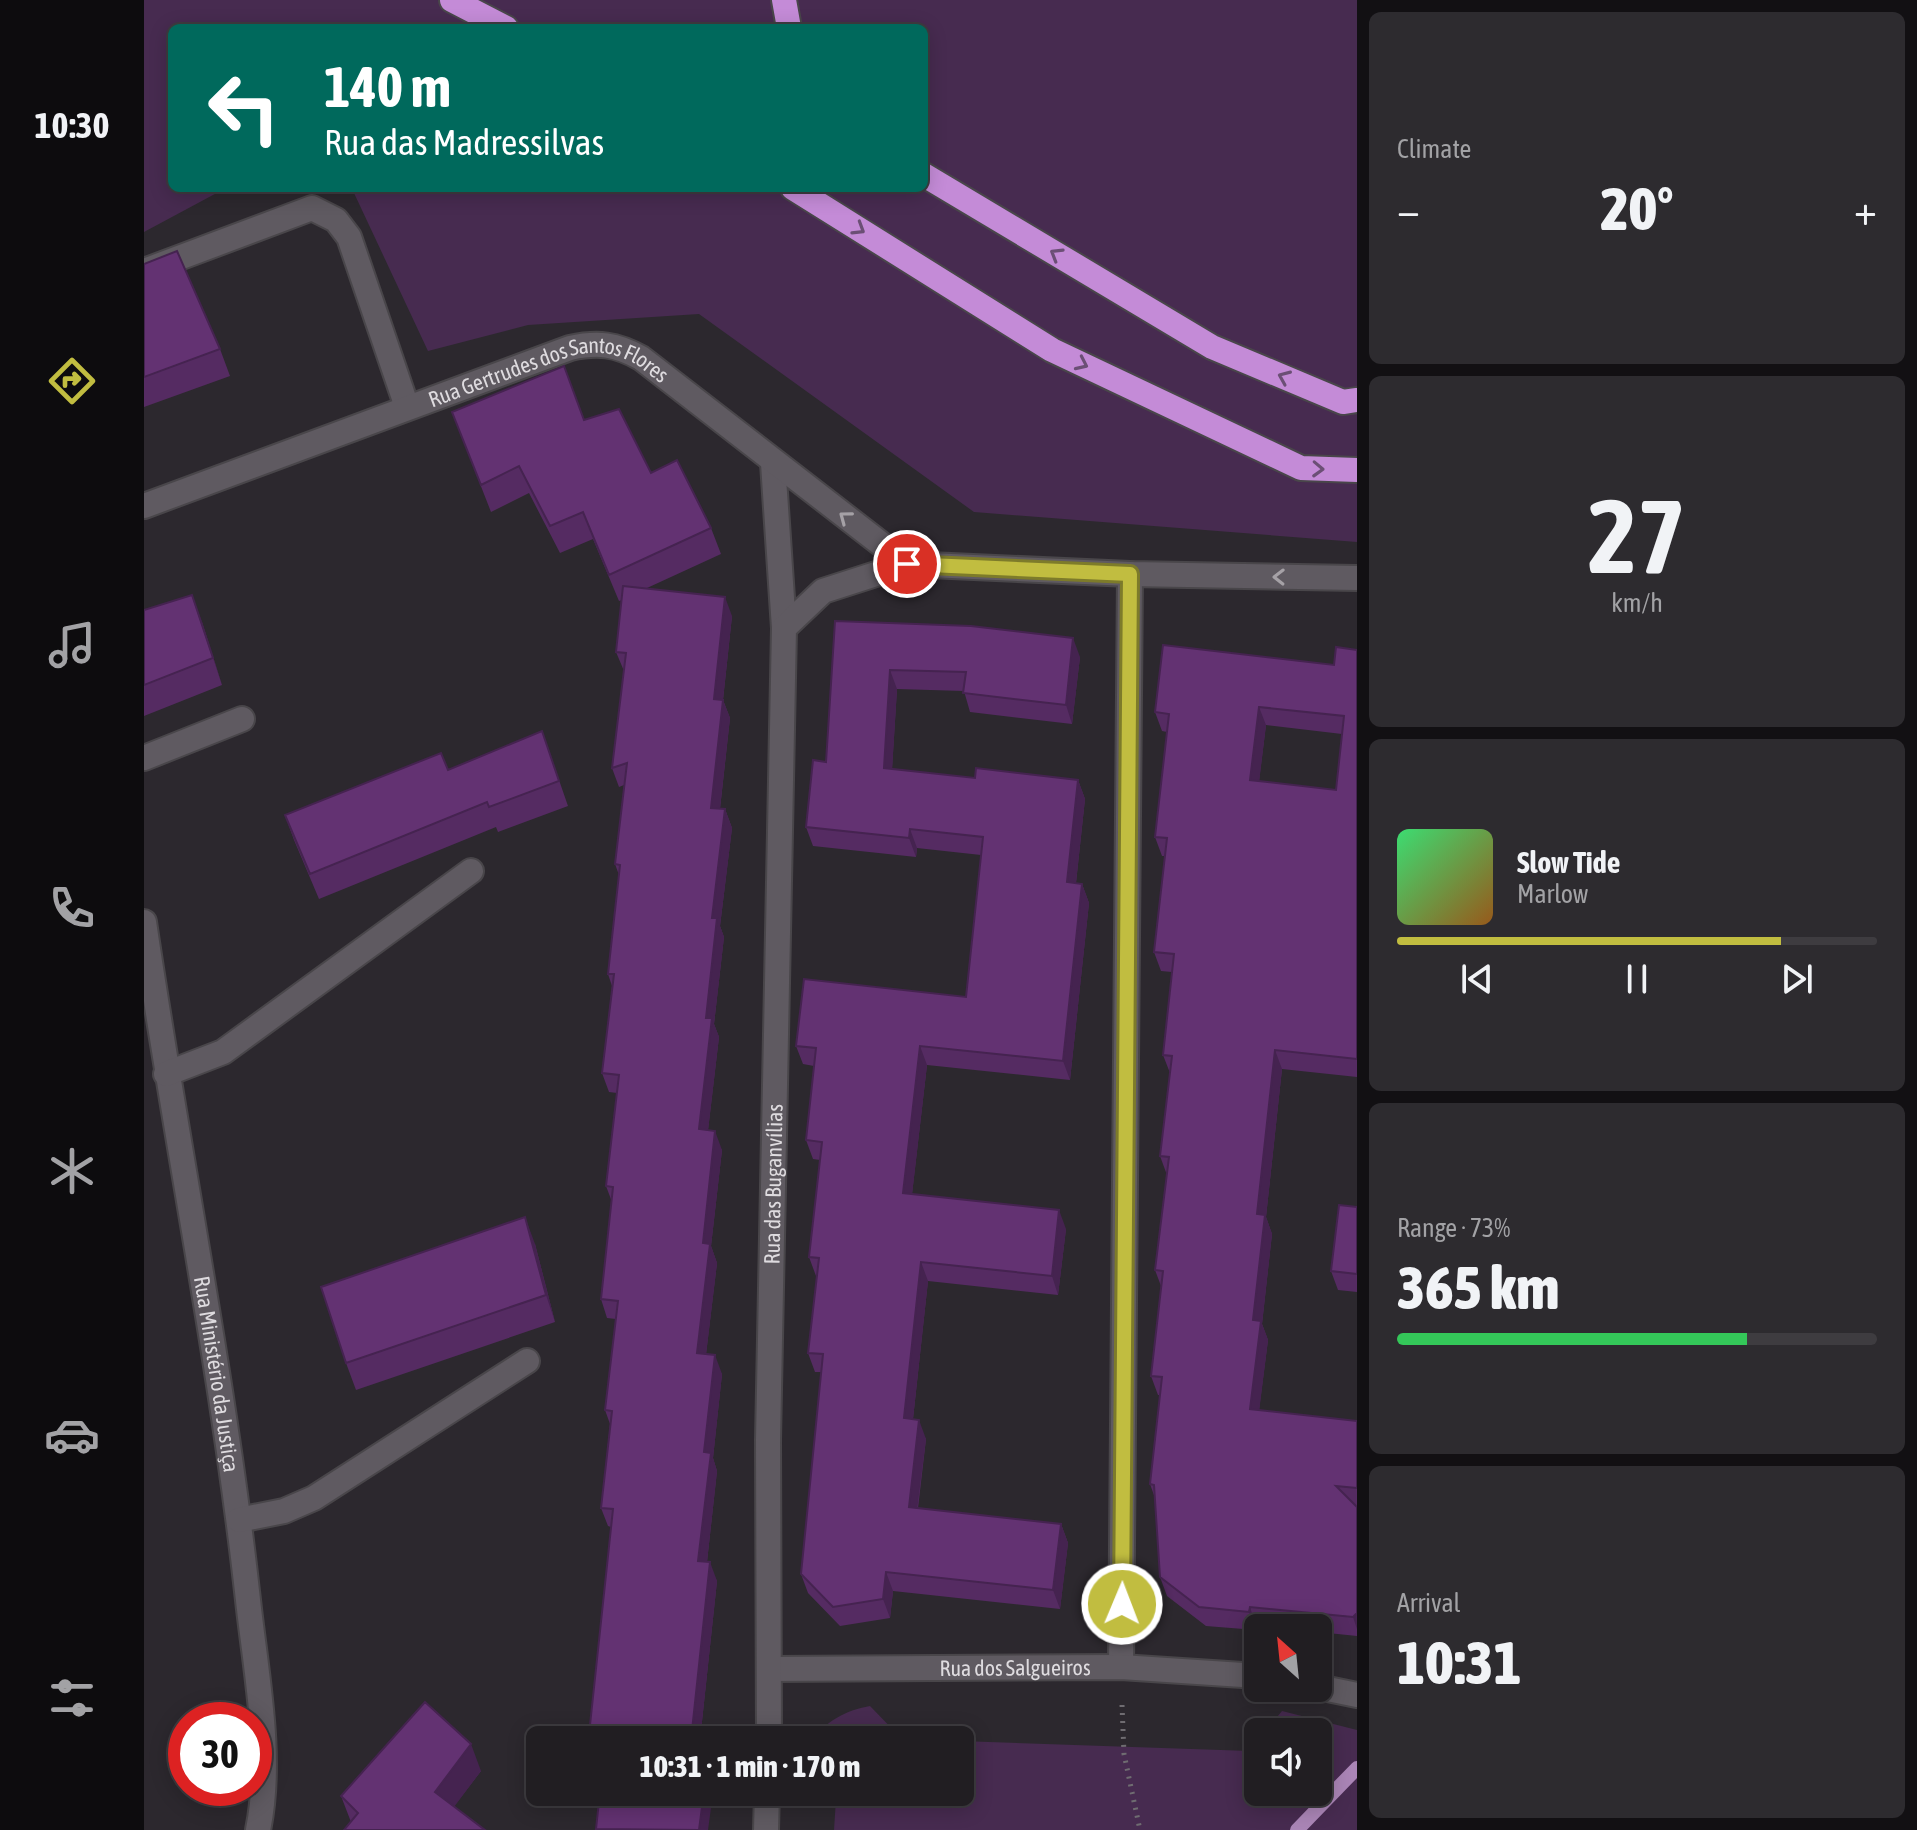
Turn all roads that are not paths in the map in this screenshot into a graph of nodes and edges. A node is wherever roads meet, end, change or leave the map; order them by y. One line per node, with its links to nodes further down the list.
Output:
1 (452, 0): 3 (highway)
2 (784, 0): 4 (highway)
3 (498, 24)
4 (788, 24)
5 (928, 177): 8 (highway, one-way to 5)
6 (799, 192): 11 (highway, one-way to 11)
7 (144, 271): 9 (street)
8 (1357, 400)
9 (407, 407): 10 (street, Rua Gertrudes dos Santos Flores); 12 (street, Rua Gertrudes dos Santos Flores)
10 (773, 463): 13 (street, Rua Gertrudes dos Santos Flores, one-way to 10); 16 (street, Rua das Buganvílias)
11 (1357, 470)
12 (144, 506)
13 (907, 564): 14 (street); 16 (street)
14 (1130, 574): 15 (street, one-way to 14); 24 (street)
15 (1357, 578)
16 (784, 628): 25 (street, Rua das Buganvílias)
17 (242, 719): 18 (street)
18 (144, 758)
19 (471, 871): 21 (street)
20 (144, 922): 21 (street, Rua Ministério da Justiça)
21 (166, 1074): 23 (street, Rua Ministério da Justiça)
22 (527, 1361): 23 (street)
23 (239, 1520): 31 (street, Rua Ministério da Justiça)
24 (1121, 1667): 25 (street, Rua dos Salgueiros); 26 (street, Rua dos Salgueiros)
25 (771, 1669): 29 (street, Rua das Buganvílias)
26 (1244, 1675)
27 (1332, 1690): 28 (street)
28 (1357, 1695)
29 (769, 1726)
30 (767, 1806): 32 (street)
31 (258, 1830)
32 (766, 1830)

